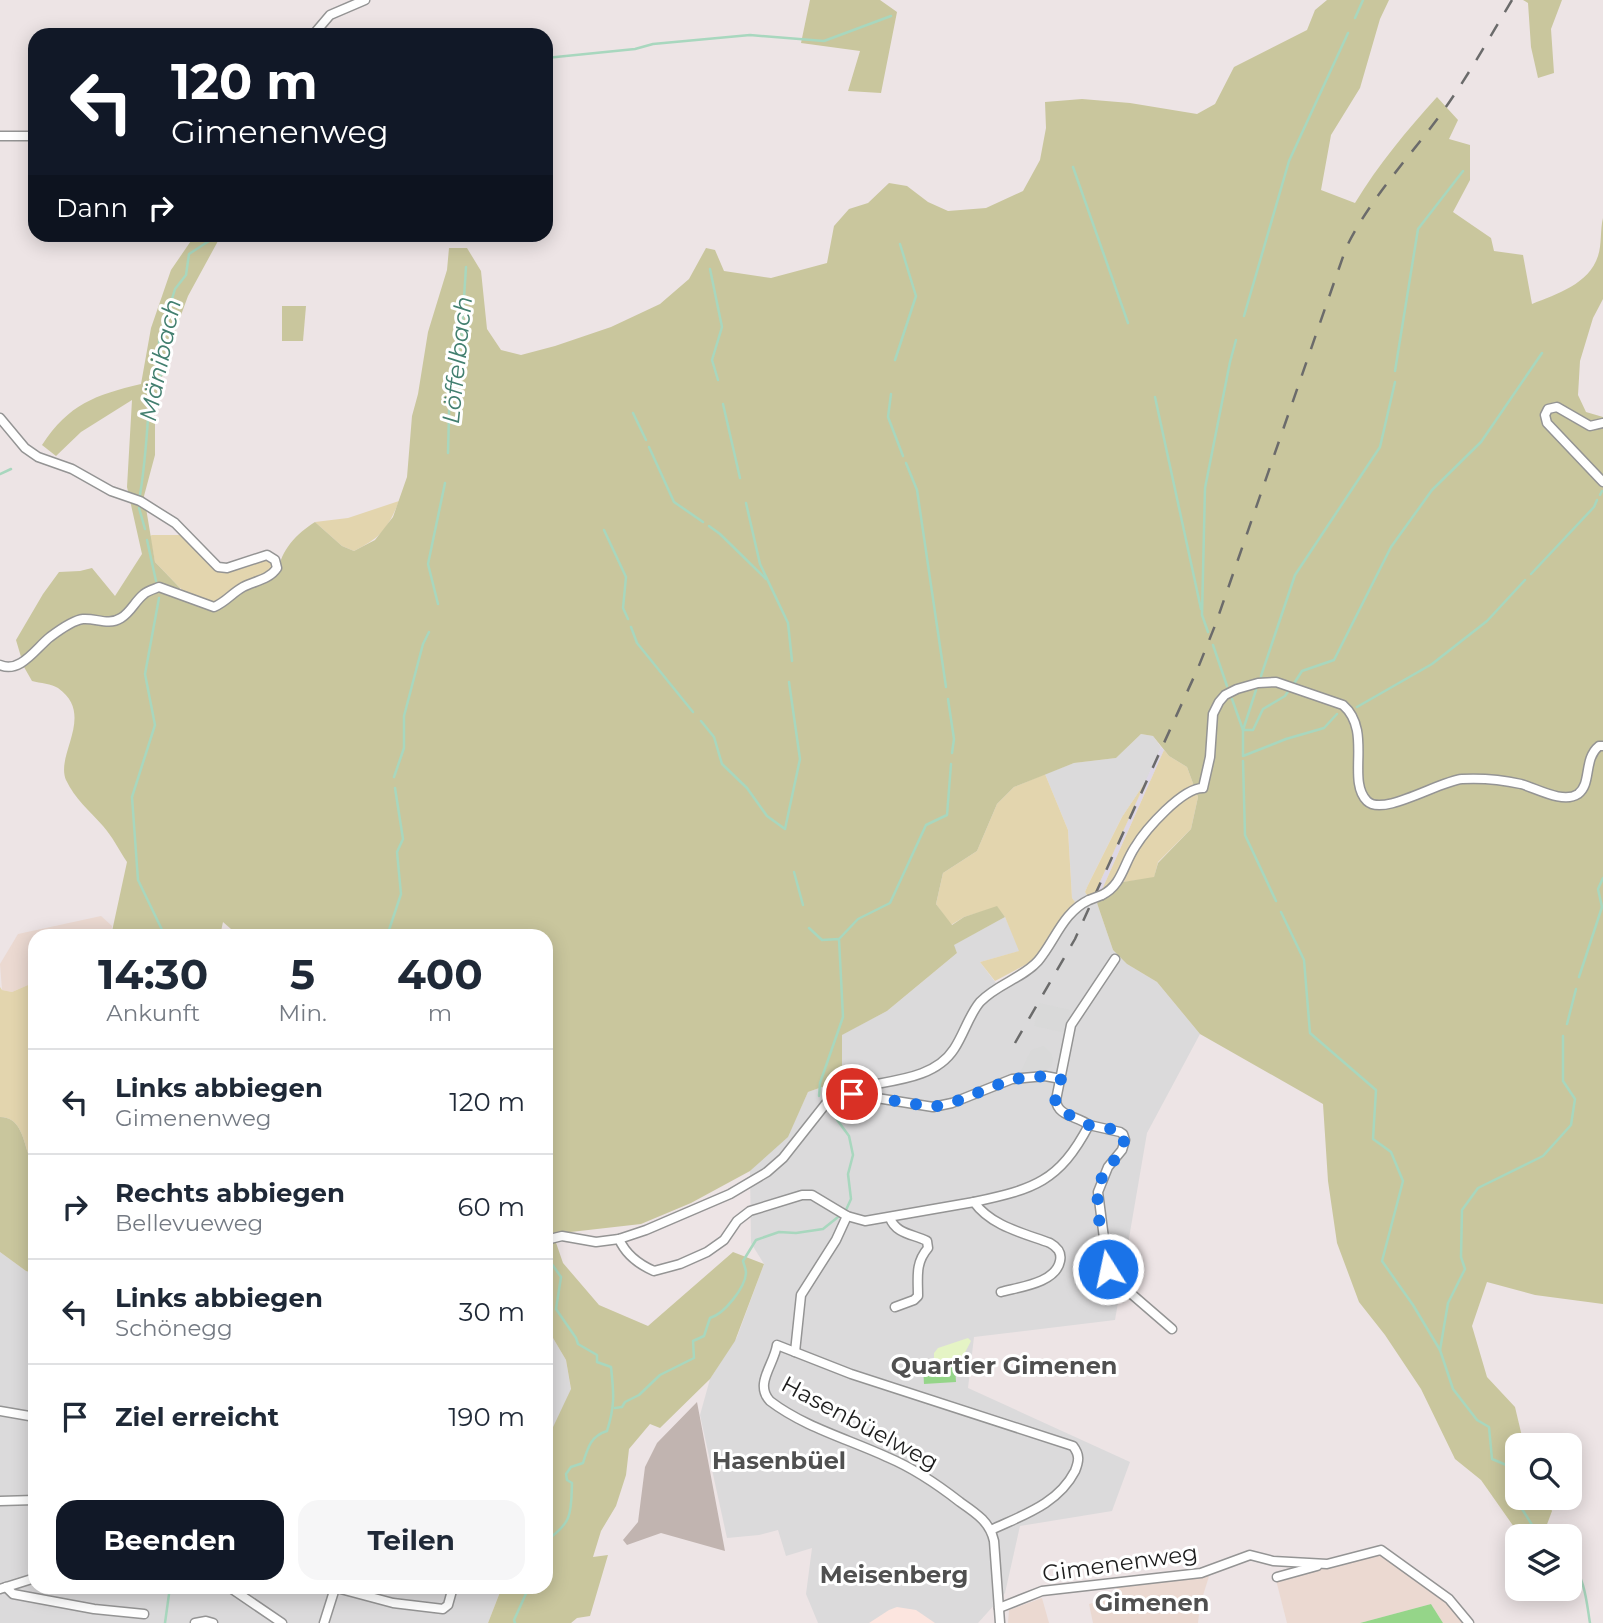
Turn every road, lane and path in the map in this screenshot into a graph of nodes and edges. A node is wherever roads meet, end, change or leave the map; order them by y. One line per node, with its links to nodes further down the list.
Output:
1 (365, 0): 2 (street)
2 (319, 28)
3 (0, 136): 4 (street)
4 (28, 136)
5 (0, 418): 8 (street)
6 (1603, 423): 7 (street)
7 (1603, 482)
8 (0, 665)
9 (1601, 746): 12 (street, bridge)
10 (1115, 959): 11 (street)
11 (1061, 1079): 12 (street); 13 (street)
12 (852, 1094): 18 (street)
13 (1088, 1125): 14 (street); 21 (street)
14 (974, 1202): 16 (street); 19 (street)
15 (847, 1216): 16 (street); 18 (street); 22 (street)
16 (890, 1218): 20 (street)
17 (553, 1238): 18 (street)
18 (619, 1239)
19 (1001, 1292)
20 (895, 1307)
21 (1172, 1329)
22 (794, 1352): 27 (street, Hasenbüelweg); 27 (street)
23 (0, 1411): 24 (street)
24 (28, 1416)
25 (28, 1500): 26 (street)
26 (0, 1501)
27 (992, 1530): 36 (street)
28 (1327, 1564): 29 (street); 36 (street, Gimenenweg); 43 (street, Gimenenweg)
29 (1278, 1577)
30 (28, 1580): 31 (street)
31 (3, 1588): 37 (street)
32 (239, 1594): 40 (street)
33 (332, 1594): 41 (street)
34 (358, 1594): 35 (street)
35 (451, 1594)
36 (999, 1608): 42 (street)
37 (144, 1615)
38 (195, 1623): 39 (street)
39 (214, 1623)
40 (282, 1623)
41 (324, 1623)
42 (1000, 1623)
43 (1469, 1623)

